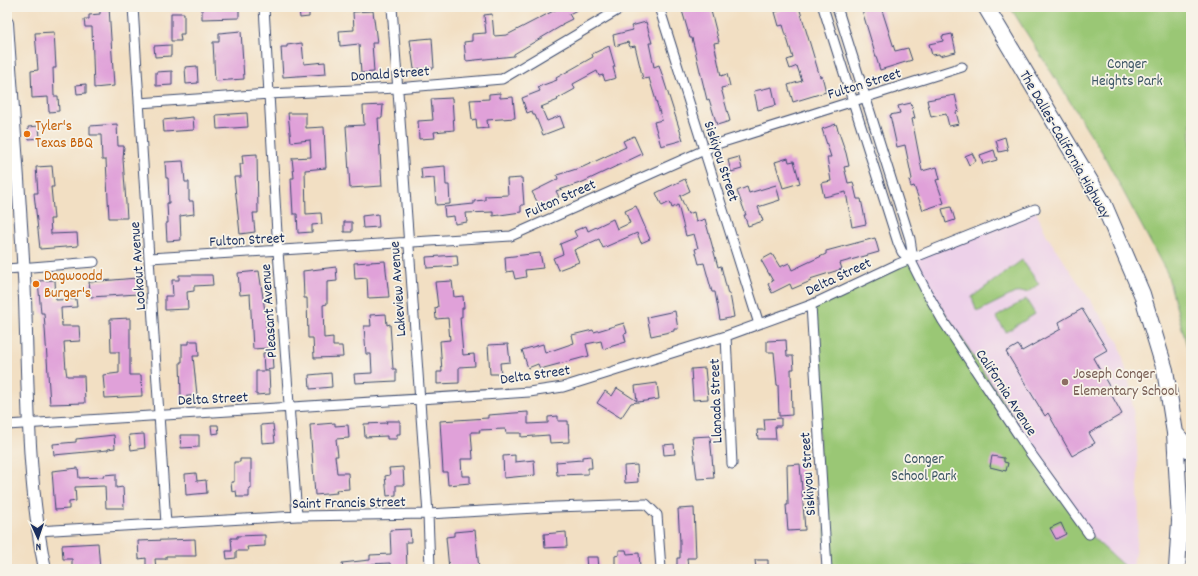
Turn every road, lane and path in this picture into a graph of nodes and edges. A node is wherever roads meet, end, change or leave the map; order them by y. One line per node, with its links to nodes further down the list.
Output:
1 (134, 7): 15 (street, Lookout Avenue)
2 (264, 7): 12 (street, Pleasant Avenue)
3 (392, 7): 11 (street, Lakeview Avenue)
4 (623, 7): 11 (street, Donald Street)
5 (659, 7): 17 (street, Siskiyou Street)
6 (823, 7): 14 (street, California Avenue)
7 (837, 7): 13 (street, California Avenue)
8 (986, 7): 34 (highway, The Dalles-California Highway)
9 (7, 23): 16 (main road)
10 (962, 67): 13 (street, Fulton Street)
11 (397, 88): 12 (street, Donald Street); 19 (street, Lakeview Avenue)
12 (269, 94): 15 (street, Donald Street); 20 (street, Pleasant Avenue)
13 (865, 98): 14 (street, Fulton Street); 22 (street, California Avenue)
14 (853, 102): 17 (street, Fulton Street); 22 (street, California Avenue)
15 (139, 103): 21 (street, Lookout Avenue)
16 (10, 111): 24 (main road)
17 (704, 150): 19 (street, Fulton Street); 27 (street, Siskiyou Street)
18 (1035, 209): 22 (street, Delta Street)
19 (408, 242): 20 (street, Fulton Street); 29 (street, Lakeview Avenue)
20 (278, 251): 21 (street, Fulton Street); 30 (street, Pleasant Avenue)
21 (150, 258): 31 (street, Lookout Avenue)
22 (910, 259): 26 (street, Delta Street); 41 (street, California Avenue)
23 (94, 262): 24 (street)
24 (23, 268): 25 (street); 32 (main road)
25 (7, 269)
26 (811, 305): 27 (street, Delta Street); 45 (street, Siskiyou Street)
27 (759, 324): 28 (street, Delta Street)
28 (726, 336): 29 (street, Delta Street); 36 (street, Llanada Street)
29 (418, 399): 30 (street, Delta Street); 37 (street, Lakeview Avenue)
30 (289, 407): 31 (street, Delta Street); 38 (street, Pleasant Avenue)
31 (160, 415): 32 (street, Delta Street); 39 (street, Lookout Avenue)
32 (30, 424): 33 (street, Delta Street); 40 (main road)
33 (7, 425)
34 (1175, 433): 35 (highway); 46 (highway, The Dalles-California Highway)
35 (1191, 452)
36 (732, 464)
37 (428, 514): 38 (street, Saint Francis Street); 43 (street, Lakeview Avenue); 44 (street, Saint Francis Street)
38 (297, 516): 39 (street, Saint Francis Street)
39 (166, 524): 40 (street, Saint Francis Street)
40 (37, 532): 42 (main road)
41 (1089, 534)
42 (45, 569)
43 (430, 569)
44 (660, 569)
45 (827, 569)
46 (1177, 569)

